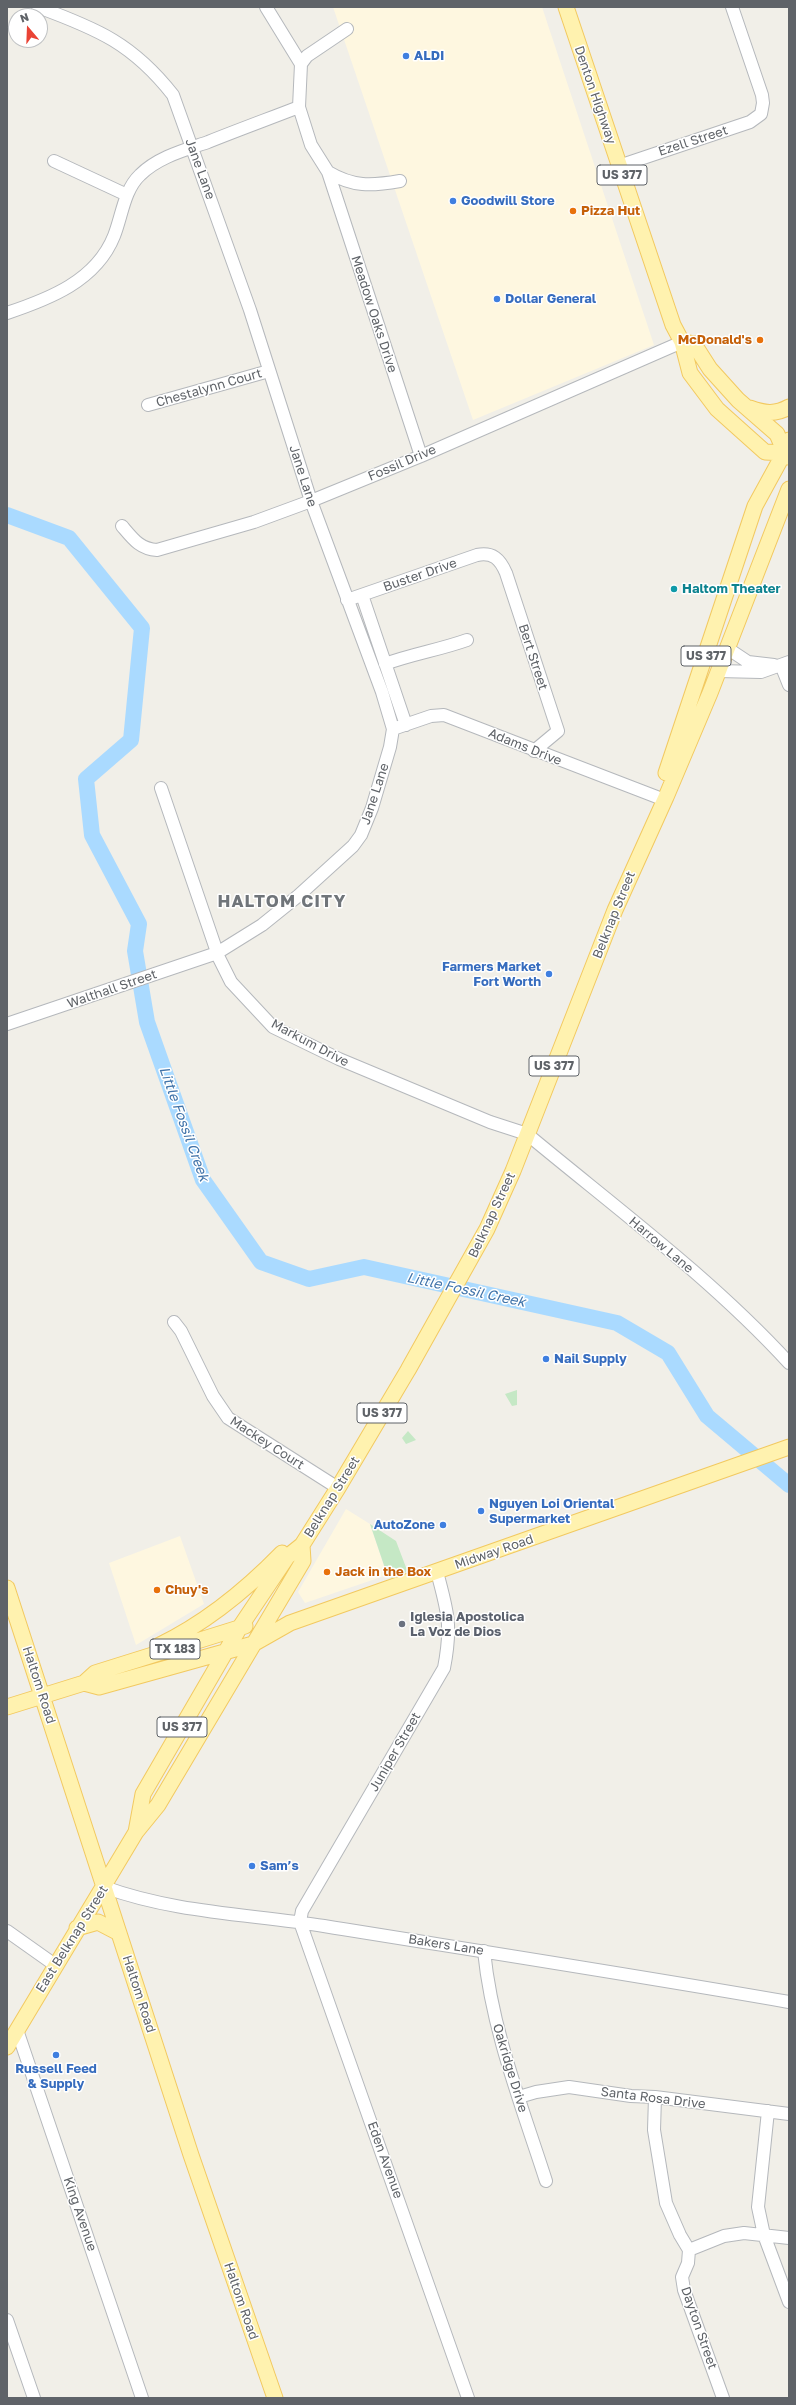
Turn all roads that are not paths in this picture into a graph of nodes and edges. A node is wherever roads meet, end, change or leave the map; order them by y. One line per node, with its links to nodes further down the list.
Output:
1 (38, 7): 8 (street, Jane Lane)
2 (266, 7): 6 (street)
3 (566, 7): 10 (main road, Denton Highway / US 377)
4 (732, 7): 10 (street, Ezell Street)
5 (347, 29): 6 (street)
6 (301, 64): 7 (street, Meadow Oaks Drive)
7 (299, 107): 8 (street); 11 (street, Meadow Oaks Drive)
8 (193, 147): 13 (street); 16 (street, Jane Lane)
9 (54, 161): 13 (street)
10 (619, 166): 15 (main road, Denton Highway / US 377)
11 (328, 172): 12 (street); 21 (street, Meadow Oaks Drive)
12 (400, 181)
13 (127, 195): 14 (street)
14 (7, 313)
15 (682, 342): 18 (main road); 20 (main road, Denton Highway / US 377); 21 (street, Fossil Drive)
16 (269, 371): 17 (street, Chestalynn Court); 23 (street, Jane Lane)
17 (148, 405)
18 (745, 406): 19 (main road); 20 (main road)
19 (789, 407)
20 (787, 451): 37 (main road, Belknap Street / US 377)
21 (421, 456): 23 (street, Fossil Drive)
22 (789, 489): 28 (main road, Belknap Street / US 377)
23 (311, 501): 24 (street, Fossil Drive); 26 (street, Jane Lane)
24 (122, 526)
25 (494, 556): 26 (street, Buster Drive); 35 (street, Bert Street)
26 (355, 598): 29 (street); 34 (street, Jane Lane)
27 (467, 640): 29 (street)
28 (727, 648): 30 (street); 31 (main road, Belknap Street / US 377)
29 (385, 664): 33 (street)
30 (785, 664): 31 (street); 32 (street)
31 (718, 671): 38 (main road, Belknap Street / US 377)
32 (789, 686)
33 (404, 722): 34 (street, Adams Drive); 35 (street, Adams Drive)
34 (393, 729): 39 (street, Jane Lane)
35 (534, 751): 37 (street, Adams Drive)
36 (161, 788): 39 (street, Markum Drive)
37 (657, 797): 38 (main road, Belknap Street / US 377)
38 (635, 863): 41 (main road, Belknap Street / US 377)
39 (217, 953): 40 (street, Walthall Street); 41 (street, Markum Drive)
40 (7, 1021)
41 (528, 1134): 43 (street, Harrow Lane); 45 (main road, Belknap Street / US 377)
42 (174, 1322): 45 (street, Mackey Court)
43 (789, 1363)
44 (789, 1447): 48 (main road, Midway Road)
45 (338, 1488): 46 (main road, Belknap Street / US 377)
46 (321, 1515): 47 (main road, Belknap Street / US 377); 57 (main road)
47 (302, 1545): 50 (main road, Belknap Street / US 377); 52 (main road, Belknap Street / US 377)
48 (437, 1572): 51 (main road, Midway Road); 64 (street, Juniper Street)
49 (7, 1588): 60 (main road, Haltom Road)
50 (268, 1620): 51 (main road, Midway Road / TX 183); 52 (main road, TX 183); 53 (main road, Belknap Street / US 377)
51 (290, 1623): 53 (main road, Midway Road / TX 183)
52 (240, 1627): 54 (main road, TX 183); 55 (main road, Belknap Street / US 377)
53 (253, 1644): 55 (main road, TX 183); 62 (main road, Belknap Street / US 377)
54 (169, 1651): 56 (main road); 57 (main road, TX 183)
55 (227, 1652): 56 (main road, TX 183); 58 (main road, Belknap Street / US 377)
56 (180, 1665): 58 (main road); 59 (main road, TX 183)
57 (108, 1669): 59 (main road, TX 183)
58 (212, 1678): 62 (main road, Belknap Street / US 377)
59 (84, 1683): 60 (main road, TX 183)
60 (43, 1695): 61 (main road, TX 183); 63 (main road, Haltom Road)
61 (7, 1707)
62 (136, 1832): 63 (main road, East Belknap Street / US 377)
63 (104, 1887): 64 (street, Bakers Lane); 65 (main road, East Belknap Street / US 377); 67 (main road, Haltom Road)
64 (300, 1922): 68 (street, Bakers Lane); 86 (street, Eden Avenue)
65 (77, 1928): 67 (main road); 69 (main road, East Belknap Street / US 377)
66 (7, 1931): 69 (street)
67 (119, 1933): 85 (main road, Haltom Road)
68 (484, 1951): 70 (street, Bakers Lane); 73 (street, Oakridge Drive)
69 (55, 1965): 71 (main road, East Belknap Street / US 377)
70 (789, 2002)
71 (17, 2030): 72 (main road, East Belknap Street / US 377); 84 (street, King Avenue)
72 (7, 2047)
73 (519, 2097): 74 (street, Santa Rosa Drive); 77 (street, Oakridge Drive)
74 (655, 2097): 75 (street, Santa Rosa Drive); 80 (street)
75 (768, 2112): 76 (street, Santa Rosa Drive); 78 (street)
76 (789, 2114)
77 (546, 2181)
78 (764, 2235): 79 (street); 80 (street); 81 (street)
79 (789, 2238)
80 (689, 2250): 87 (street, Dayton Street)
81 (789, 2302)
82 (7, 2320): 83 (street)
83 (34, 2398)
84 (142, 2398)
85 (275, 2398)
86 (468, 2398)
87 (723, 2398)

